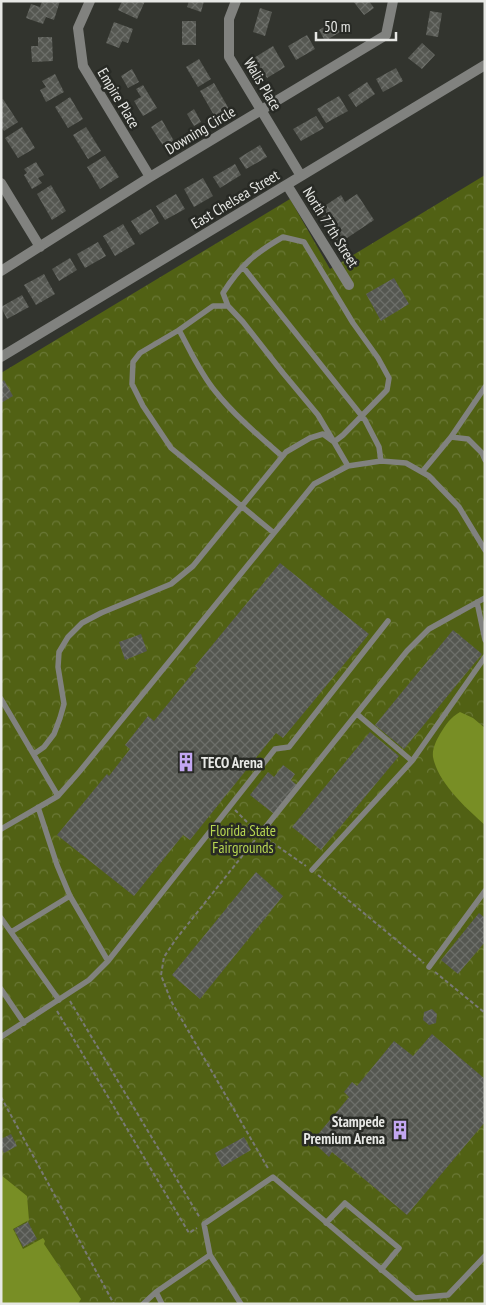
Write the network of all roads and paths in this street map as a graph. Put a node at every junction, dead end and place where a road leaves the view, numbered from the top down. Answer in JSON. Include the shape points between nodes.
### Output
{"nodes":[{"id":1,"x":90,"y":1,"type":"edge"},
{"id":2,"x":236,"y":1,"type":"edge"},
{"id":3,"x":393,"y":1,"type":"edge"},
{"id":4,"x":485,"y":65,"type":"edge"},
{"id":5,"x":261,"y":110,"type":"junction"},
{"id":6,"x":301,"y":176,"type":"junction"},
{"id":7,"x":150,"y":178,"type":"junction"},
{"id":8,"x":1,"y":182,"type":"edge"},
{"id":9,"x":287,"y":185,"type":"junction"},
{"id":10,"x":40,"y":247,"type":"junction"},
{"id":11,"x":243,"y":267,"type":"junction"},
{"id":12,"x":1,"y":271,"type":"edge"},
{"id":13,"x":349,"y":285,"type":"dead end"},
{"id":14,"x":228,"y":306,"type":"junction"},
{"id":15,"x":179,"y":330,"type":"junction"},
{"id":16,"x":1,"y":357,"type":"edge"},
{"id":17,"x":485,"y":387,"type":"edge"},
{"id":18,"x":362,"y":416,"type":"junction"},
{"id":19,"x":452,"y":437,"type":"junction"},
{"id":20,"x":334,"y":442,"type":"junction"},
{"id":21,"x":282,"y":456,"type":"junction"},
{"id":22,"x":485,"y":460,"type":"edge"},
{"id":23,"x":381,"y":461,"type":"junction"},
{"id":24,"x":348,"y":466,"type":"junction"},
{"id":25,"x":422,"y":472,"type":"junction"},
{"id":26,"x":240,"y":506,"type":"junction"},
{"id":27,"x":485,"y":532,"type":"edge"},
{"id":28,"x":274,"y":533,"type":"junction"},
{"id":29,"x":478,"y":538,"type":"junction"},
{"id":30,"x":485,"y":550,"type":"edge"},
{"id":31,"x":485,"y":598,"type":"edge"},
{"id":32,"x":477,"y":602,"type":"junction"},
{"id":33,"x":388,"y":621,"type":"dead end"},
{"id":34,"x":485,"y":640,"type":"edge"},
{"id":35,"x":485,"y":657,"type":"edge"},
{"id":36,"x":1,"y":699,"type":"edge"},
{"id":37,"x":357,"y":714,"type":"junction"},
{"id":38,"x":34,"y":754,"type":"junction"},
{"id":39,"x":412,"y":761,"type":"junction"},
{"id":40,"x":58,"y":796,"type":"junction"},
{"id":41,"x":230,"y":805,"type":"junction"},
{"id":42,"x":38,"y":807,"type":"junction"},
{"id":43,"x":1,"y":829,"type":"edge"},
{"id":44,"x":260,"y":834,"type":"junction"},
{"id":45,"x":312,"y":870,"type":"junction"},
{"id":46,"x":485,"y":891,"type":"edge"},
{"id":47,"x":70,"y":896,"type":"junction"},
{"id":48,"x":1,"y":918,"type":"edge"},
{"id":49,"x":11,"y":932,"type":"junction"},
{"id":50,"x":108,"y":961,"type":"junction"},
{"id":51,"x":429,"y":967,"type":"junction"},
{"id":52,"x":1,"y":988,"type":"edge"},
{"id":53,"x":67,"y":995,"type":"junction"},
{"id":54,"x":59,"y":1000,"type":"junction"},
{"id":55,"x":53,"y":1004,"type":"junction"},
{"id":56,"x":485,"y":1013,"type":"edge"},
{"id":57,"x":24,"y":1023,"type":"junction"},
{"id":58,"x":1,"y":1037,"type":"edge"},
{"id":59,"x":1,"y":1097,"type":"edge"},
{"id":60,"x":273,"y":1177,"type":"junction"},
{"id":61,"x":326,"y":1223,"type":"junction"},
{"id":62,"x":204,"y":1224,"type":"junction"},
{"id":63,"x":210,"y":1255,"type":"junction"},
{"id":64,"x":485,"y":1256,"type":"edge"},
{"id":65,"x":381,"y":1270,"type":"junction"},
{"id":66,"x":156,"y":1292,"type":"junction"},
{"id":67,"x":114,"y":1304,"type":"edge"},
{"id":68,"x":143,"y":1304,"type":"edge"},
{"id":69,"x":162,"y":1304,"type":"edge"},
{"id":70,"x":241,"y":1304,"type":"edge"}],
"edges":[{"from":1,"to":7,"type":"street","name":"Empire Place","via":[[78,28],[83,66]]},
{"from":2,"to":5,"type":"street","name":"Walis Place","via":[[228,19],[229,57]]},
{"from":3,"to":5,"type":"street","name":"Downing Circle","via":[[386,34]]},
{"from":4,"to":6,"type":"street","name":"East Chelsea Street"},
{"from":5,"to":6,"type":"street","name":"Walis Place"},
{"from":5,"to":7,"type":"street","name":"Downing Circle"},
{"from":6,"to":9,"type":"street","name":"East Chelsea Street"},
{"from":7,"to":10,"type":"street","name":"Downing Circle"},
{"from":8,"to":10,"type":"street"},
{"from":9,"to":13,"type":"street","name":"North 77th Street"},
{"from":9,"to":16,"type":"street","name":"East Chelsea Street"},
{"from":10,"to":12,"type":"street","name":"Downing Circle"},
{"from":11,"to":14,"type":"lane","via":[[223,293]]},
{"from":11,"to":18,"type":"lane"},
{"from":11,"to":18,"type":"lane","via":[[260,250],[283,238],[304,242],[389,378],[387,390]]},
{"from":14,"to":15,"type":"lane","via":[[213,306]]},
{"from":14,"to":20,"type":"lane","via":[[318,415]]},
{"from":15,"to":21,"type":"lane","via":[[214,390]]},
{"from":15,"to":26,"type":"lane","via":[[140,353],[133,362],[132,384],[171,448]]},
{"from":17,"to":19,"type":"lane"},
{"from":18,"to":20,"type":"lane"},
{"from":18,"to":23,"type":"lane","via":[[379,447]]},
{"from":19,"to":22,"type":"lane","via":[[468,439]]},
{"from":19,"to":25,"type":"lane"},
{"from":20,"to":21,"type":"lane","via":[[323,434],[310,438]]},
{"from":20,"to":24,"type":"lane"},
{"from":21,"to":26,"type":"lane"},
{"from":23,"to":24,"type":"lane"},
{"from":23,"to":25,"type":"lane","via":[[406,463]]},
{"from":24,"to":28,"type":"lane","via":[[314,484]]},
{"from":25,"to":29,"type":"lane","via":[[459,507]]},
{"from":26,"to":28,"type":"lane"},
{"from":26,"to":38,"type":"lane","via":[[193,566],[171,584],[95,617],[68,637],[58,660],[64,704],[60,718],[54,734]]},
{"from":27,"to":29,"type":"lane"},
{"from":28,"to":40,"type":"lane"},
{"from":29,"to":30,"type":"lane"},
{"from":31,"to":32,"type":"lane"},
{"from":32,"to":34,"type":"lane"},
{"from":32,"to":37,"type":"lane","via":[[430,630],[407,651]]},
{"from":33,"to":41,"type":"lane","via":[[289,747],[275,749]]},
{"from":35,"to":39,"type":"lane"},
{"from":36,"to":38,"type":"lane"},
{"from":37,"to":39,"type":"lane"},
{"from":37,"to":44,"type":"lane"},
{"from":38,"to":40,"type":"lane"},
{"from":39,"to":45,"type":"lane"},
{"from":40,"to":42,"type":"lane"},
{"from":41,"to":44,"type":"path"},
{"from":41,"to":50,"type":"lane"},
{"from":42,"to":43,"type":"lane"},
{"from":42,"to":47,"type":"lane"},
{"from":44,"to":45,"type":"path"},
{"from":44,"to":60,"type":"path","via":[[176,939],[164,957],[161,975],[171,1001]]},
{"from":45,"to":51,"type":"path"},
{"from":46,"to":51,"type":"lane"},
{"from":47,"to":49,"type":"lane"},
{"from":47,"to":50,"type":"lane"},
{"from":48,"to":49,"type":"lane"},
{"from":49,"to":54,"type":"lane"},
{"from":50,"to":53,"type":"lane"},
{"from":51,"to":56,"type":"path"},
{"from":52,"to":57,"type":"lane"},
{"from":53,"to":54,"type":"lane"},
{"from":53,"to":62,"type":"path"},
{"from":54,"to":55,"type":"lane"},
{"from":55,"to":57,"type":"lane"},
{"from":55,"to":62,"type":"path","via":[[189,1233]]},
{"from":57,"to":58,"type":"lane"},
{"from":59,"to":67,"type":"path"},
{"from":60,"to":61,"type":"lane"},
{"from":60,"to":62,"type":"lane"},
{"from":61,"to":65,"type":"lane"},
{"from":61,"to":65,"type":"lane","via":[[344,1203],[399,1248]]},
{"from":62,"to":63,"type":"lane"},
{"from":63,"to":66,"type":"lane"},
{"from":63,"to":70,"type":"lane"},
{"from":64,"to":65,"type":"lane","via":[[448,1295],[415,1298]]},
{"from":66,"to":68,"type":"lane"},
{"from":66,"to":69,"type":"lane"}]}
